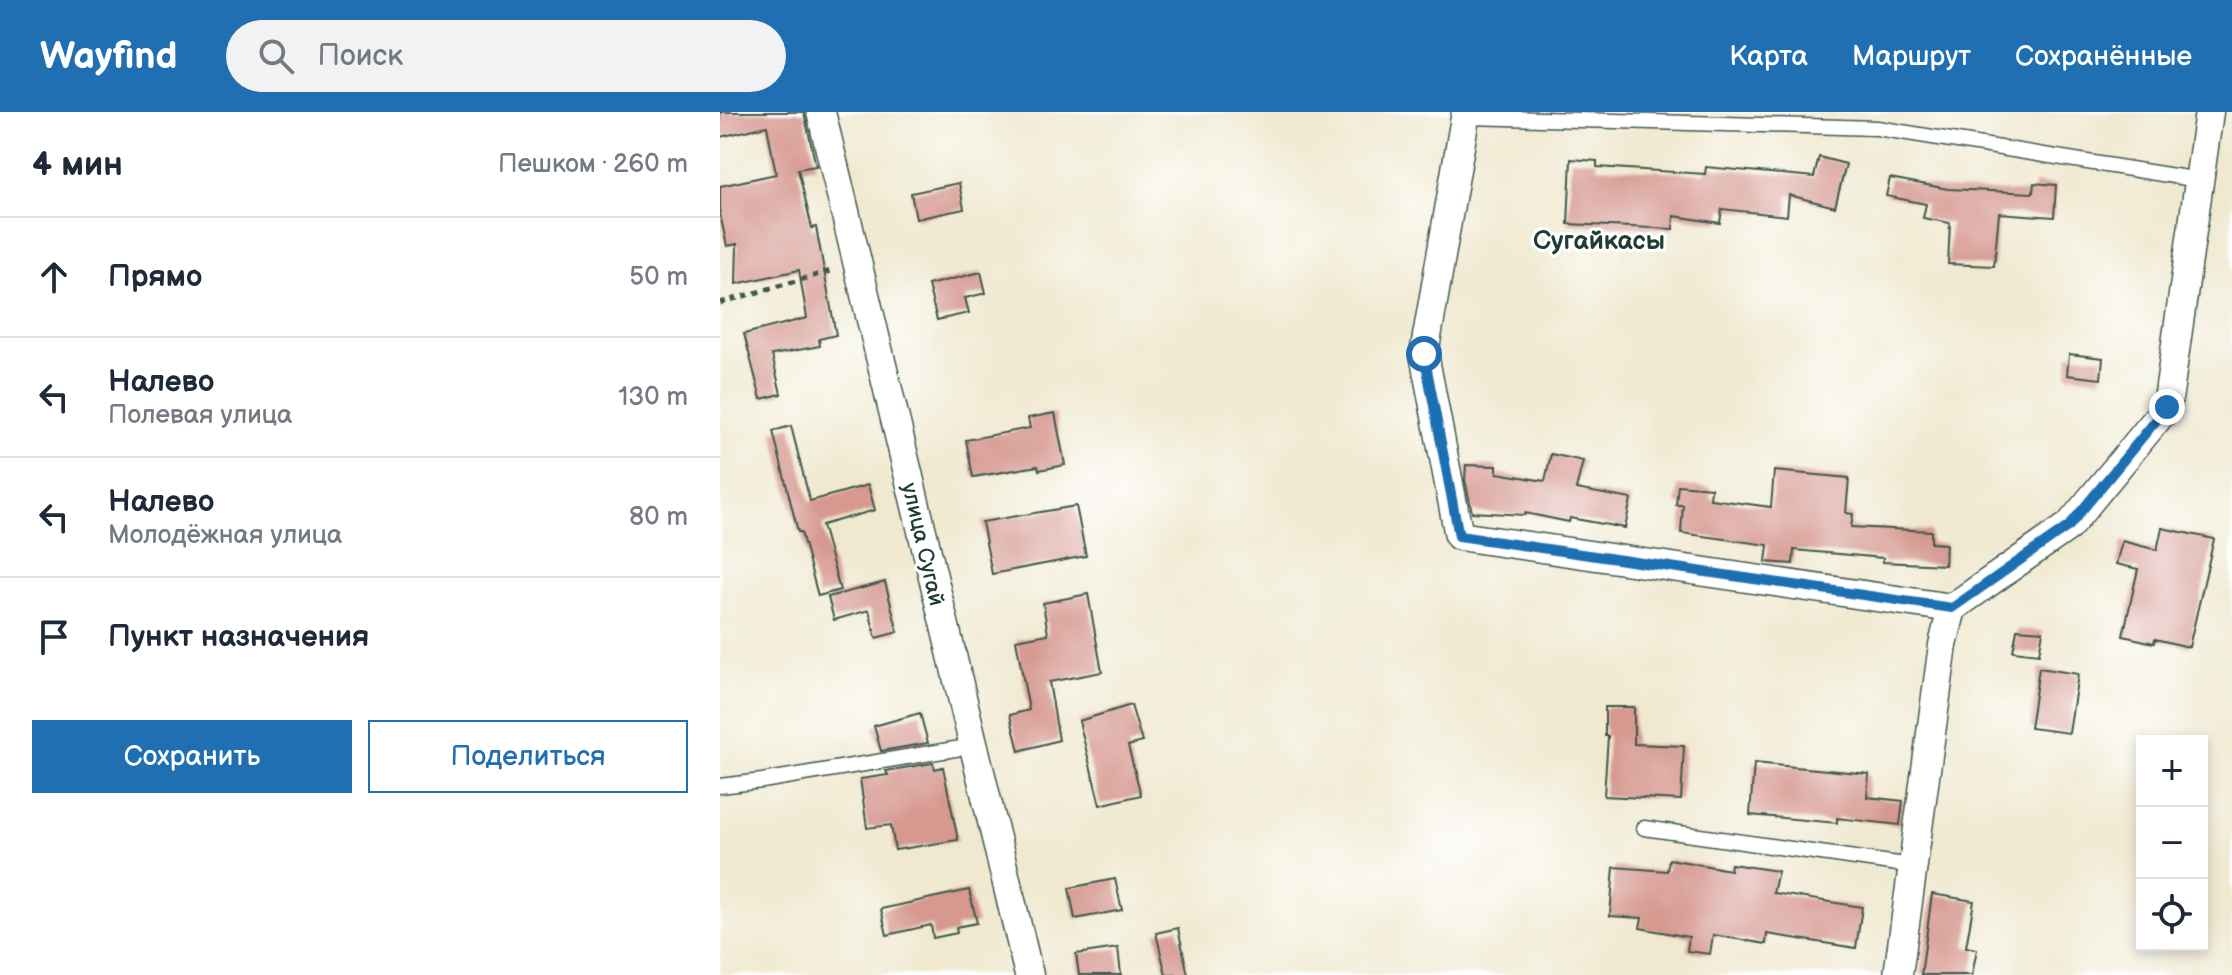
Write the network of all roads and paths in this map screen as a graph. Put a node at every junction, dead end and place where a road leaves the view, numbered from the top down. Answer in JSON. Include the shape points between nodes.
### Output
{"nodes":[{"id":1,"x":821,"y":112,"type":"edge"},
{"id":2,"x":2209,"y":112,"type":"edge"},
{"id":3,"x":1466,"y":115,"type":"edge"},
{"id":4,"x":2199,"y":180,"type":"junction"},
{"id":5,"x":857,"y":263,"type":"junction"},
{"id":6,"x":720,"y":303,"type":"edge"},
{"id":7,"x":1952,"y":608,"type":"junction"},
{"id":8,"x":973,"y":746,"type":"junction"},
{"id":9,"x":720,"y":786,"type":"edge"},
{"id":10,"x":1644,"y":828,"type":"dead end"},
{"id":11,"x":1912,"y":866,"type":"junction"},
{"id":12,"x":1029,"y":975,"type":"edge"},
{"id":13,"x":1898,"y":975,"type":"edge"}],
"edges":[{"from":1,"to":5,"type":"street","name":"улица Сугай"},
{"from":2,"to":4,"type":"street"},
{"from":3,"to":4,"type":"lane","via":[[1877,128]]},
{"from":3,"to":7,"type":"street","via":[[1424,354],[1459,536]]},
{"from":4,"to":7,"type":"street","via":[[2167,407],[2069,526]]},
{"from":5,"to":6,"type":"path"},
{"from":5,"to":8,"type":"street","name":"улица Сугай"},
{"from":7,"to":11,"type":"street"},
{"from":8,"to":9,"type":"lane"},
{"from":8,"to":12,"type":"street","name":"улица Сугай"},
{"from":10,"to":11,"type":"lane"},
{"from":11,"to":13,"type":"street"}]}
